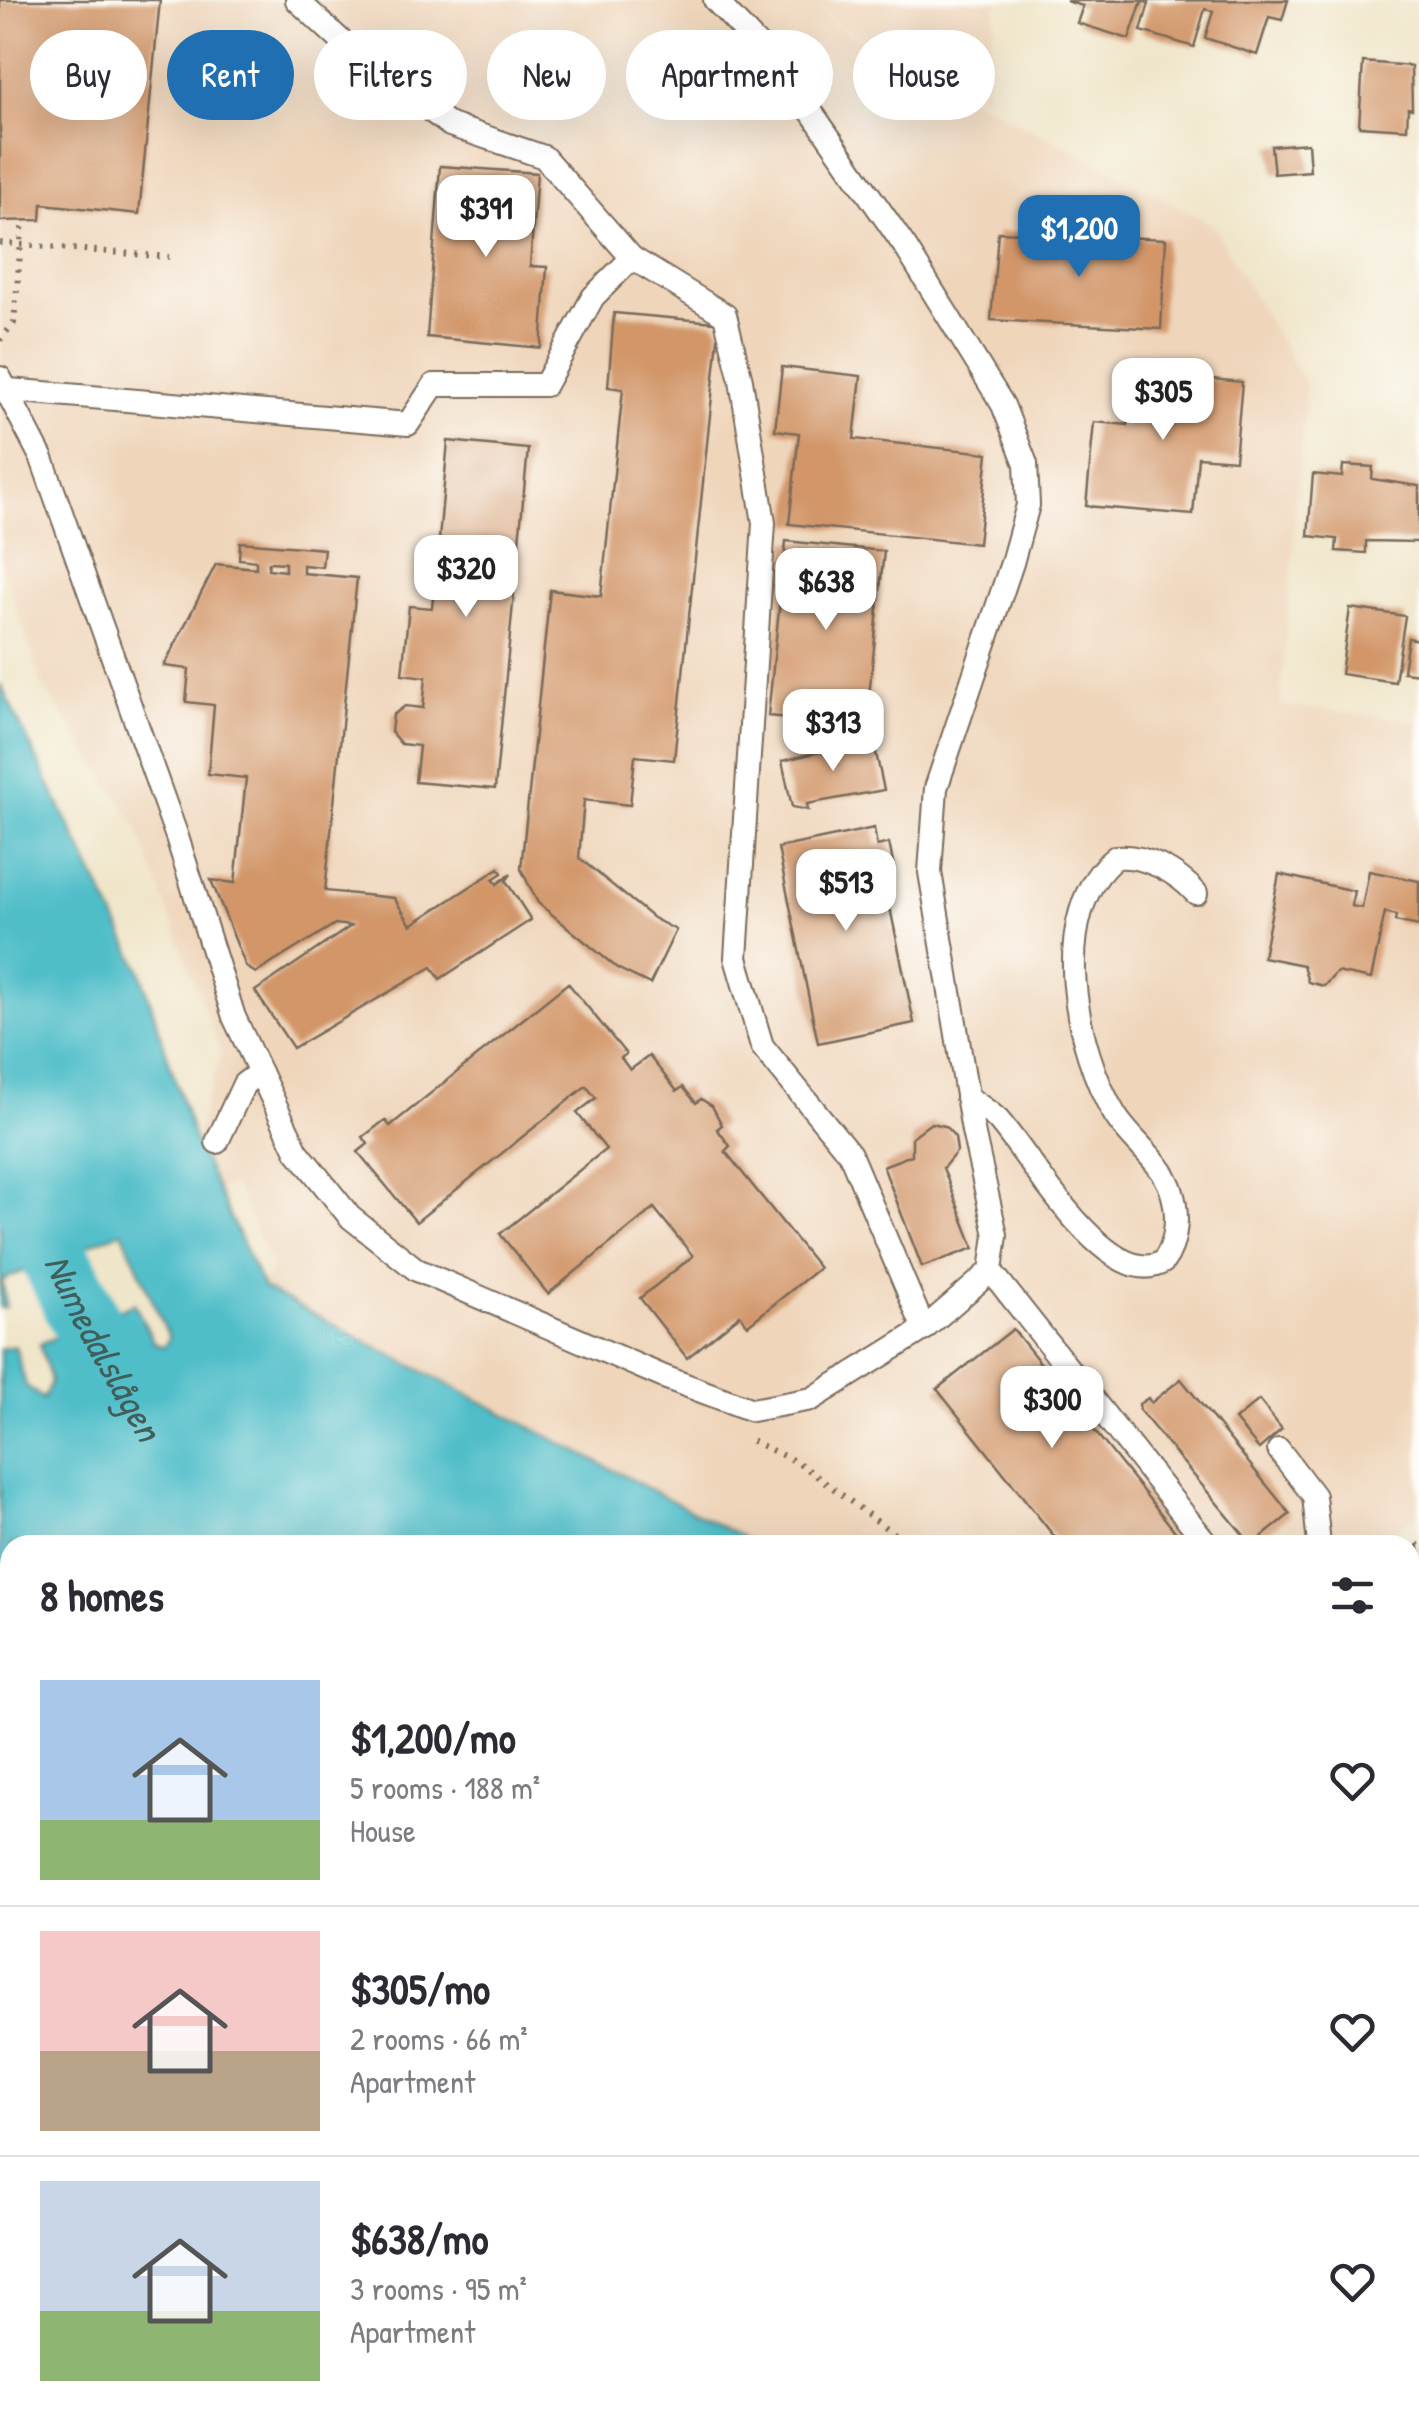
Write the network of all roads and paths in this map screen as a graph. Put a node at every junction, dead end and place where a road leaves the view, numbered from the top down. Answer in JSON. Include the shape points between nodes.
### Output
{"nodes":[{"id":1,"x":297,"y":0,"type":"edge"},
{"id":2,"x":715,"y":0,"type":"edge"},
{"id":3,"x":22,"y":219,"type":"dead end"},
{"id":4,"x":0,"y":242,"type":"edge"},
{"id":5,"x":20,"y":244,"type":"junction"},
{"id":6,"x":169,"y":258,"type":"dead end"},
{"id":7,"x":632,"y":258,"type":"junction"},
{"id":8,"x":0,"y":340,"type":"edge"},
{"id":9,"x":5,"y":384,"type":"edge"},
{"id":10,"x":1196,"y":892,"type":"dead end"},
{"id":11,"x":260,"y":1072,"type":"junction"},
{"id":12,"x":967,"y":1097,"type":"junction"},
{"id":13,"x":217,"y":1142,"type":"dead end"},
{"id":14,"x":991,"y":1271,"type":"junction"},
{"id":15,"x":924,"y":1330,"type":"junction"},
{"id":16,"x":740,"y":1436,"type":"dead end"},
{"id":17,"x":1279,"y":1450,"type":"dead end"},
{"id":18,"x":896,"y":1535,"type":"edge"},
{"id":19,"x":1200,"y":1535,"type":"edge"},
{"id":20,"x":1318,"y":1535,"type":"edge"}],
"edges":[{"from":1,"to":7,"type":"lane","via":[[364,62],[450,125],[544,157]]},
{"from":2,"to":12,"type":"lane","via":[[785,74],[906,248],[1003,405],[1026,464],[1028,505],[1012,563],[936,788],[930,872]]},
{"from":3,"to":5,"type":"path"},
{"from":4,"to":5,"type":"path"},
{"from":5,"to":6,"type":"path"},
{"from":5,"to":8,"type":"path","via":[[14,324]]},
{"from":7,"to":9,"type":"lane","via":[[593,297],[545,385],[434,385],[408,424]]},
{"from":7,"to":15,"type":"lane","via":[[726,315],[764,523],[736,958],[762,1046],[850,1154]]},
{"from":9,"to":11,"type":"lane","via":[[42,459],[234,1017]]},
{"from":10,"to":12,"type":"lane","via":[[1160,867],[1116,857],[1090,896],[1075,956],[1078,1012],[1096,1079],[1118,1121],[1172,1190],[1176,1230],[1163,1262],[1135,1269],[1106,1250],[996,1118]]},
{"from":11,"to":13,"type":"lane","via":[[244,1084]]},
{"from":11,"to":15,"type":"lane","via":[[297,1151],[350,1217],[417,1270],[664,1377],[752,1410],[767,1408],[812,1399]]},
{"from":12,"to":14,"type":"lane","via":[[996,1236]]},
{"from":14,"to":15,"type":"lane"},
{"from":14,"to":19,"type":"lane"},
{"from":16,"to":18,"type":"path","via":[[799,1463]]},
{"from":17,"to":20,"type":"lane","via":[[1314,1496]]}]}
